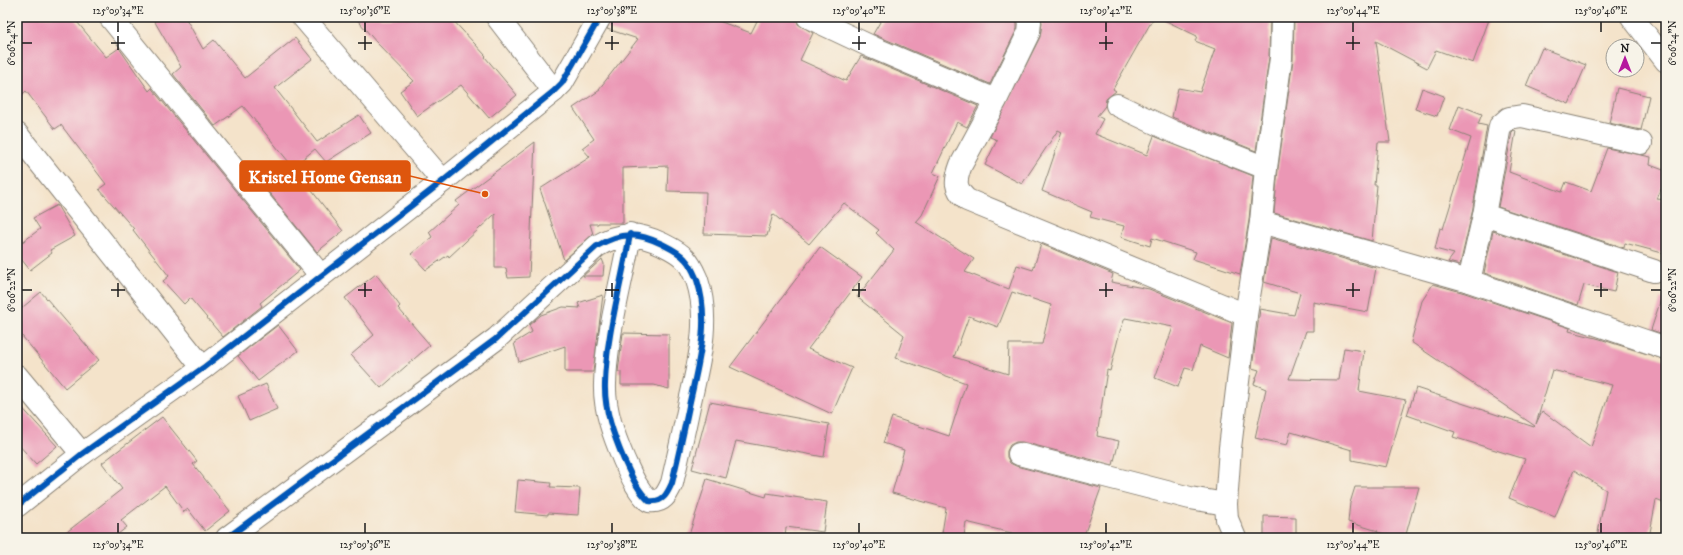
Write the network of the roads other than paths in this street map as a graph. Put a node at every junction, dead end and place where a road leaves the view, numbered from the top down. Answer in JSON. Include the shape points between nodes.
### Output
{"nodes":[{"id":1,"x":110,"y":17,"type":"edge"},
{"id":2,"x":303,"y":17,"type":"edge"},
{"id":3,"x":497,"y":17,"type":"edge"},
{"id":4,"x":600,"y":17,"type":"edge"},
{"id":5,"x":808,"y":17,"type":"edge"},
{"id":6,"x":1028,"y":17,"type":"edge"},
{"id":7,"x":1282,"y":17,"type":"edge"},
{"id":8,"x":1632,"y":17,"type":"edge"},
{"id":9,"x":1666,"y":61,"type":"edge"},
{"id":10,"x":554,"y":91,"type":"junction"},
{"id":11,"x":996,"y":100,"type":"junction"},
{"id":12,"x":1117,"y":105,"type":"dead end"},
{"id":13,"x":17,"y":134,"type":"edge"},
{"id":14,"x":1641,"y":143,"type":"dead end"},
{"id":15,"x":1266,"y":168,"type":"junction"},
{"id":16,"x":443,"y":181,"type":"junction"},
{"id":17,"x":1484,"y":215,"type":"junction"},
{"id":18,"x":1261,"y":222,"type":"junction"},
{"id":19,"x":630,"y":234,"type":"junction"},
{"id":20,"x":1654,"y":271,"type":"dead end"},
{"id":21,"x":321,"y":276,"type":"junction"},
{"id":22,"x":1469,"y":281,"type":"junction"},
{"id":23,"x":1246,"y":315,"type":"junction"},
{"id":24,"x":1666,"y":348,"type":"edge"},
{"id":25,"x":203,"y":368,"type":"junction"},
{"id":26,"x":17,"y":376,"type":"edge"},
{"id":27,"x":82,"y":454,"type":"junction"},
{"id":28,"x":1019,"y":454,"type":"dead end"},
{"id":29,"x":17,"y":506,"type":"edge"},
{"id":30,"x":1227,"y":525,"type":"edge"},
{"id":31,"x":227,"y":538,"type":"edge"}],
"edges":[{"from":1,"to":21,"type":"street"},
{"from":2,"to":16,"type":"street"},
{"from":3,"to":10,"type":"street"},
{"from":4,"to":10,"type":"street","via":[[574,64]]},
{"from":5,"to":11,"type":"street"},
{"from":6,"to":11,"type":"street","via":[[1029,32]]},
{"from":7,"to":15,"type":"street","via":[[1281,58]]},
{"from":8,"to":9,"type":"street"},
{"from":10,"to":16,"type":"street"},
{"from":11,"to":23,"type":"street","via":[[957,176],[959,192],[967,200]]},
{"from":12,"to":15,"type":"street","via":[[1174,132]]},
{"from":13,"to":25,"type":"street"},
{"from":14,"to":17,"type":"street","via":[[1522,116],[1509,118],[1500,126]]},
{"from":15,"to":18,"type":"street"},
{"from":16,"to":21,"type":"street"},
{"from":17,"to":20,"type":"street"},
{"from":17,"to":22,"type":"street"},
{"from":18,"to":22,"type":"street"},
{"from":18,"to":23,"type":"street"},
{"from":19,"to":19,"type":"street","via":[[607,358],[607,410],[630,474],[644,496],[649,501],[656,502],[668,493],[672,483],[702,349],[704,319],[701,292],[686,259],[673,249],[650,238]]},
{"from":19,"to":31,"type":"street","via":[[611,238],[597,246],[496,339]]},
{"from":21,"to":25,"type":"street"},
{"from":22,"to":24,"type":"street"},
{"from":23,"to":30,"type":"street","via":[[1230,448]]},
{"from":25,"to":27,"type":"street"},
{"from":26,"to":27,"type":"street"},
{"from":27,"to":29,"type":"street"},
{"from":28,"to":30,"type":"street","via":[[1190,498]]}]}
